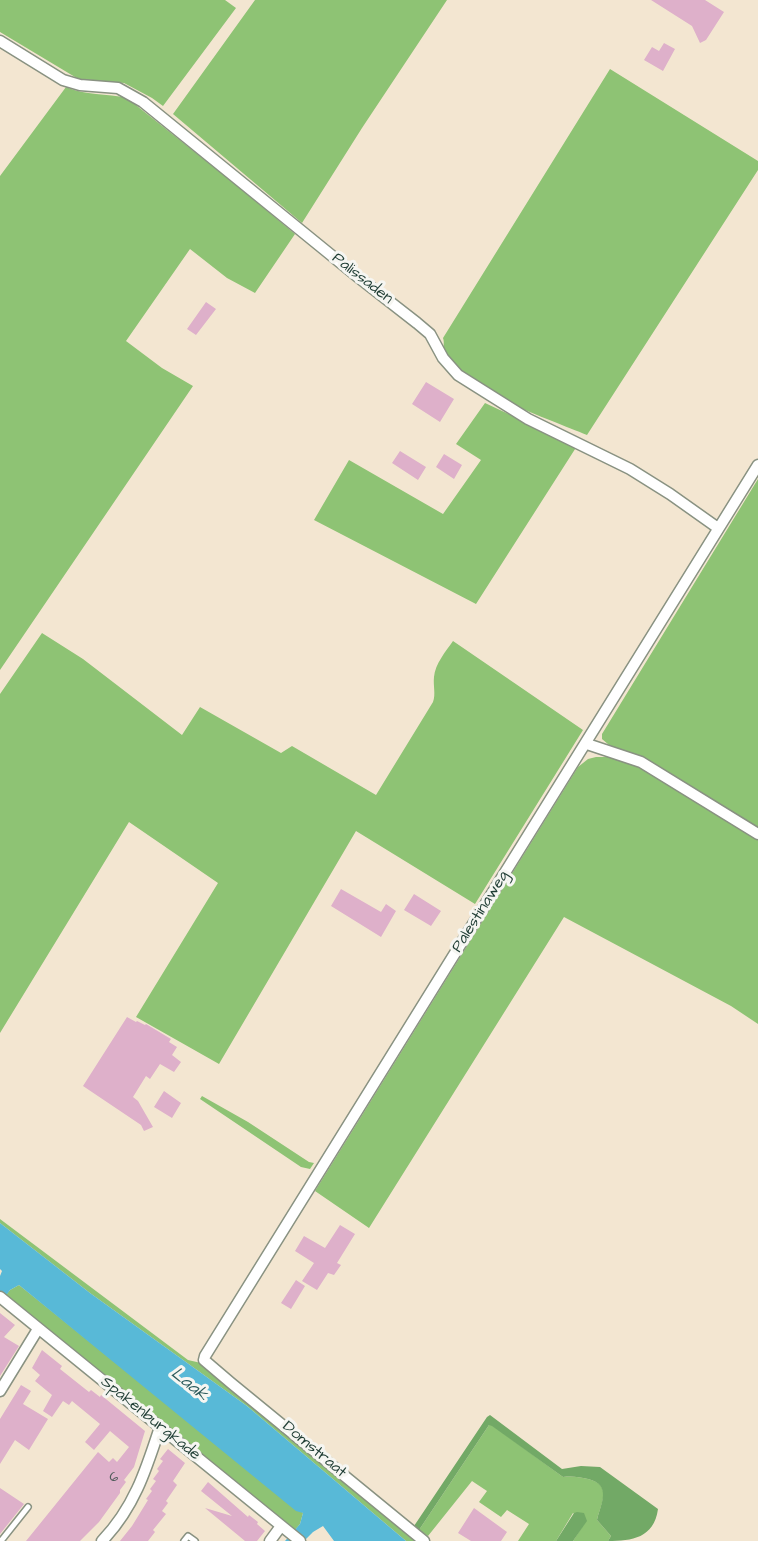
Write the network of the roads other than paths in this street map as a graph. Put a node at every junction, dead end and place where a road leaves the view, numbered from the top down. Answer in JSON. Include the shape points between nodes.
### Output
{"nodes":[{"id":1,"x":0,"y":41,"type":"edge"},
{"id":2,"x":758,"y":465,"type":"edge"},
{"id":3,"x":718,"y":528,"type":"junction"},
{"id":4,"x":587,"y":744,"type":"junction"},
{"id":5,"x":758,"y":834,"type":"edge"},
{"id":6,"x":2,"y":1299,"type":"edge"},
{"id":7,"x":38,"y":1329,"type":"junction"},
{"id":8,"x":204,"y":1360,"type":"joint"},
{"id":9,"x":0,"y":1391,"type":"edge"},
{"id":10,"x":160,"y":1427,"type":"junction"},
{"id":11,"x":28,"y":1507,"type":"dead end"},
{"id":12,"x":285,"y":1529,"type":"junction"},
{"id":13,"x":1,"y":1541,"type":"edge"},
{"id":14,"x":102,"y":1541,"type":"edge"},
{"id":15,"x":184,"y":1541,"type":"edge"},
{"id":16,"x":195,"y":1541,"type":"edge"},
{"id":17,"x":270,"y":1541,"type":"edge"},
{"id":18,"x":300,"y":1541,"type":"edge"},
{"id":19,"x":424,"y":1541,"type":"edge"}],
"edges":[{"from":1,"to":3,"type":"street","name":"Palissaden","via":[[63,80],[118,88],[144,102],[417,322],[458,375],[528,419],[630,469]]},
{"from":2,"to":3,"type":"street","name":"Palestinaweg"},
{"from":3,"to":4,"type":"street","name":"Palestinaweg"},
{"from":4,"to":5,"type":"street","via":[[641,762]]},
{"from":4,"to":8,"type":"street","name":"Palestinaweg"},
{"from":6,"to":7,"type":"street","name":"Spakenburgkade"},
{"from":7,"to":9,"type":"street"},
{"from":7,"to":10,"type":"street","name":"Spakenburgkade"},
{"from":8,"to":19,"type":"street","name":"Domstraat"},
{"from":10,"to":12,"type":"street","name":"Spakenburgkade"},
{"from":10,"to":14,"type":"street","via":[[133,1501]]},
{"from":11,"to":13,"type":"lane"},
{"from":12,"to":17,"type":"street"},
{"from":12,"to":18,"type":"street","name":"Spakenburgkade"},
{"from":15,"to":16,"type":"lane","via":[[188,1536]]}]}
